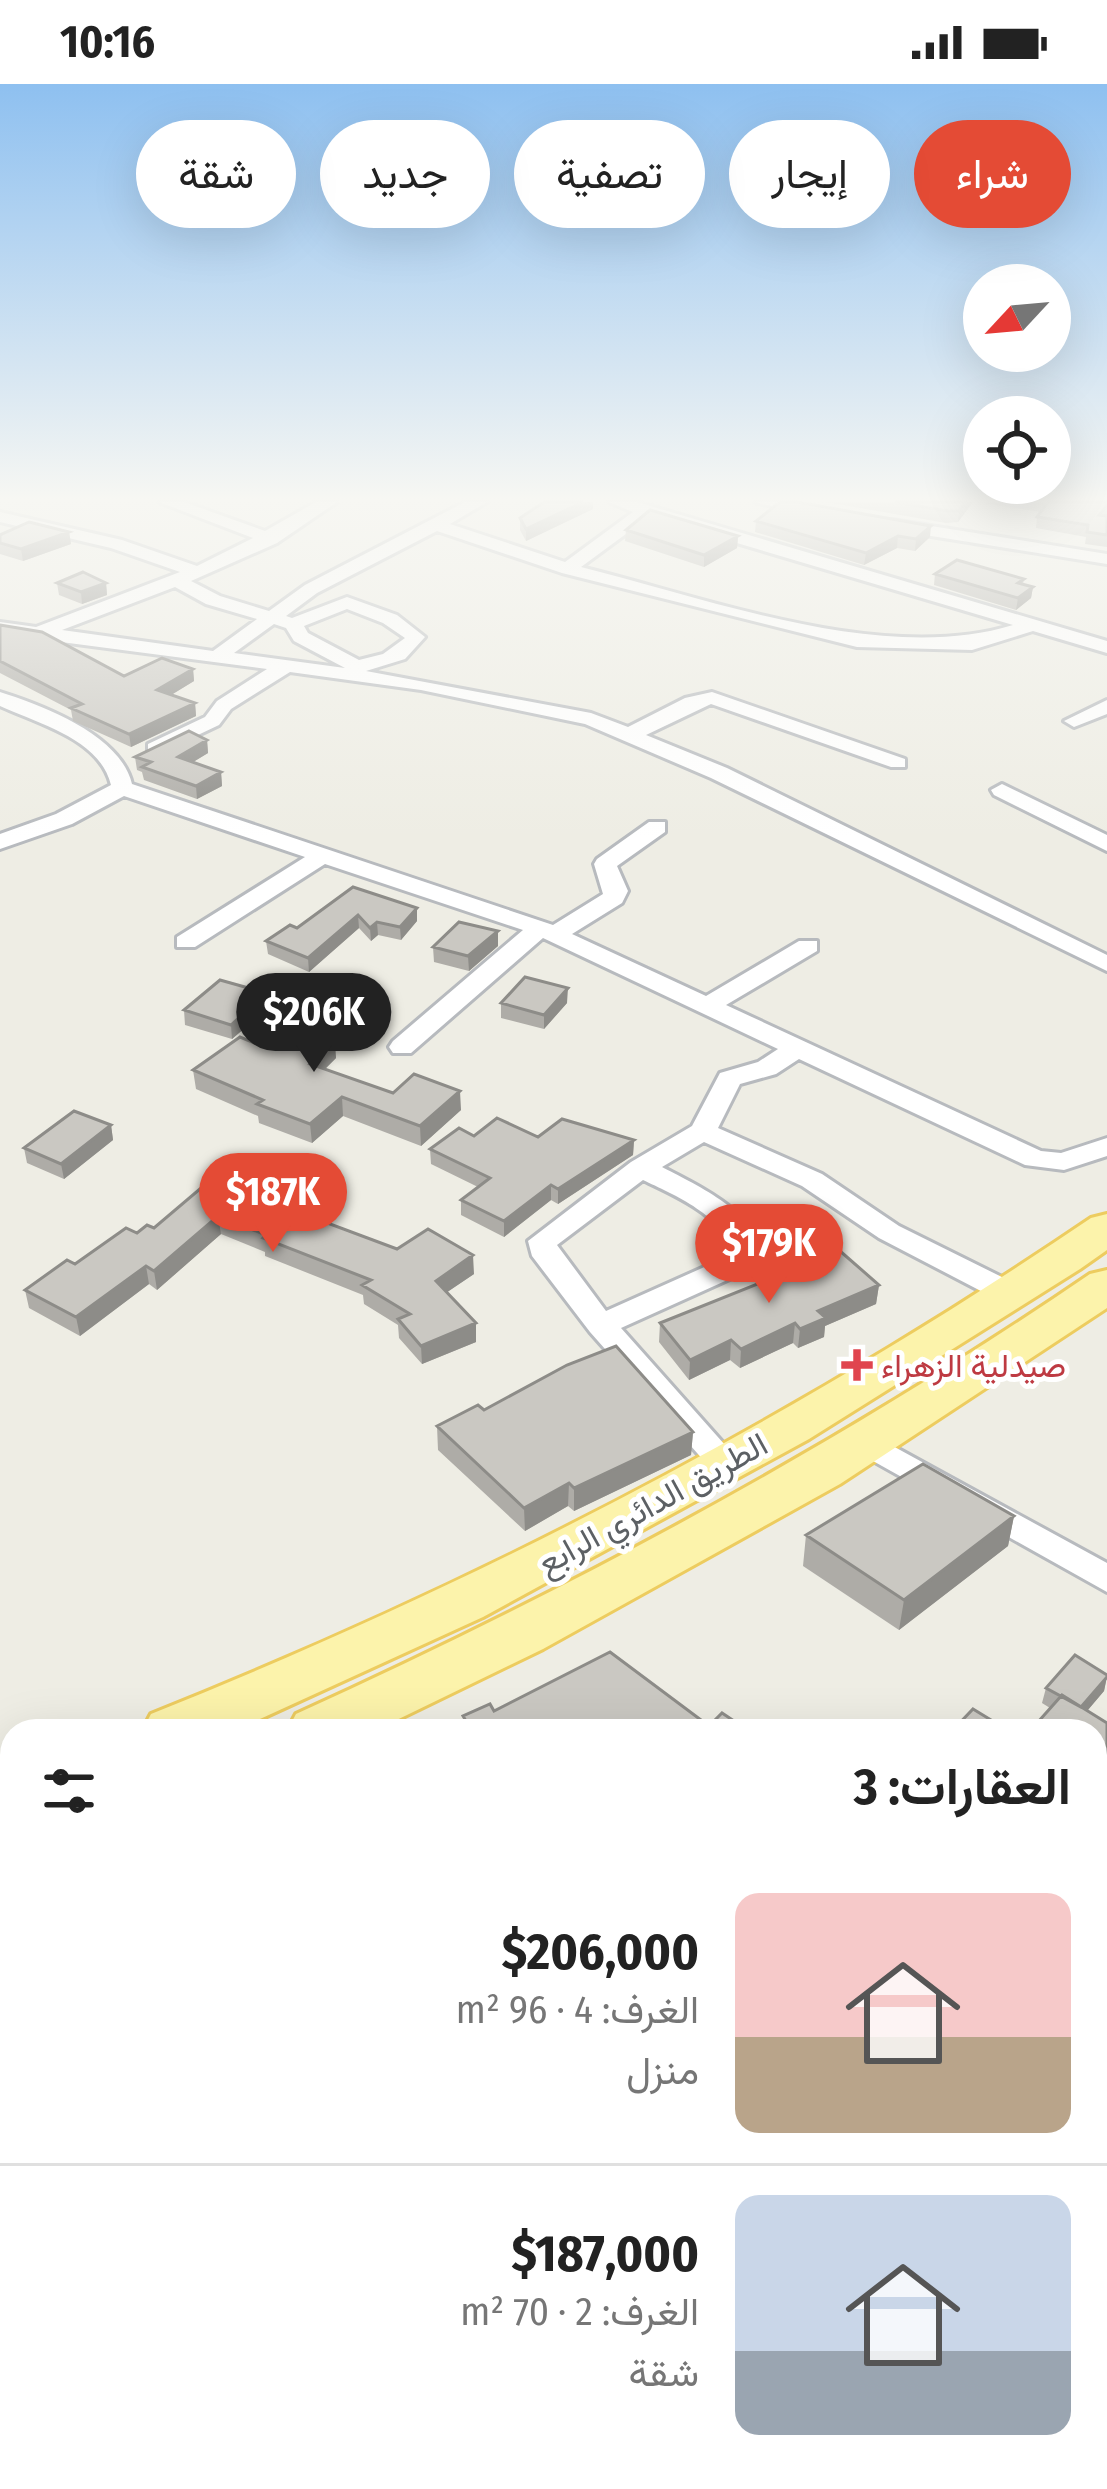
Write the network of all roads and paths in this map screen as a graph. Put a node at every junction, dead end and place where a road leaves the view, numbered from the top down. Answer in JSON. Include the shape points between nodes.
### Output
{"nodes":[{"id":1,"x":71,"y":614,"type":"edge"},
{"id":2,"x":269,"y":614,"type":"edge"},
{"id":3,"x":318,"y":614,"type":"edge"},
{"id":4,"x":377,"y":614,"type":"edge"},
{"id":5,"x":750,"y":614,"type":"edge"},
{"id":6,"x":991,"y":614,"type":"edge"},
{"id":7,"x":272,"y":615,"type":"junction"},
{"id":8,"x":293,"y":624,"type":"junction"},
{"id":9,"x":1030,"y":626,"type":"junction"},
{"id":10,"x":20,"y":631,"type":"edge"},
{"id":11,"x":0,"y":641,"type":"edge"},
{"id":12,"x":1107,"y":647,"type":"edge"},
{"id":13,"x":218,"y":656,"type":"junction"},
{"id":14,"x":288,"y":665,"type":"junction"},
{"id":15,"x":353,"y":670,"type":"junction"},
{"id":16,"x":0,"y":698,"type":"edge"},
{"id":17,"x":1107,"y":706,"type":"edge"},
{"id":18,"x":1075,"y":721,"type":"dead end"},
{"id":19,"x":631,"y":734,"type":"junction"},
{"id":20,"x":898,"y":763,"type":"dead end"},
{"id":21,"x":120,"y":777,"type":"junction"},
{"id":22,"x":1002,"y":790,"type":"dead end"},
{"id":23,"x":657,"y":827,"type":"dead end"},
{"id":24,"x":0,"y":842,"type":"edge"},
{"id":25,"x":1107,"y":844,"type":"edge"},
{"id":26,"x":325,"y":854,"type":"junction"},
{"id":27,"x":547,"y":932,"type":"junction"},
{"id":28,"x":186,"y":942,"type":"dead end"},
{"id":29,"x":808,"y":946,"type":"dead end"},
{"id":30,"x":1107,"y":964,"type":"edge"},
{"id":31,"x":708,"y":1005,"type":"junction"},
{"id":32,"x":800,"y":1046,"type":"junction"},
{"id":33,"x":402,"y":1047,"type":"dead end"},
{"id":34,"x":703,"y":1131,"type":"junction"},
{"id":35,"x":1107,"y":1146,"type":"edge"},
{"id":36,"x":640,"y":1168,"type":"junction"},
{"id":37,"x":1107,"y":1228,"type":"edge"},
{"id":38,"x":1106,"y":1287,"type":"edge"},
{"id":39,"x":1013,"y":1294,"type":"junction"},
{"id":40,"x":601,"y":1324,"type":"junction"},
{"id":41,"x":869,"y":1444,"type":"junction"},
{"id":42,"x":725,"y":1463,"type":"junction"},
{"id":43,"x":1107,"y":1579,"type":"edge"},
{"id":44,"x":200,"y":1719,"type":"edge"},
{"id":45,"x":341,"y":1719,"type":"edge"}],
"edges":[{"from":1,"to":10,"type":"street"},
{"from":2,"to":7,"type":"street"},
{"from":3,"to":8,"type":"street"},
{"from":4,"to":15,"type":"street","via":[[416,637],[392,658]]},
{"from":5,"to":9,"type":"street","via":[[857,641],[972,644]]},
{"from":6,"to":9,"type":"street"},
{"from":7,"to":8,"type":"street"},
{"from":7,"to":13,"type":"street"},
{"from":8,"to":15,"type":"street"},
{"from":9,"to":12,"type":"street"},
{"from":10,"to":11,"type":"street"},
{"from":10,"to":13,"type":"street"},
{"from":13,"to":14,"type":"street"},
{"from":14,"to":15,"type":"street"},
{"from":14,"to":21,"type":"street"},
{"from":15,"to":19,"type":"street","via":[[546,707]]},
{"from":16,"to":21,"type":"street","via":[[97,744]]},
{"from":17,"to":18,"type":"street"},
{"from":19,"to":20,"type":"street","via":[[712,698]]},
{"from":19,"to":30,"type":"street"},
{"from":21,"to":24,"type":"street","via":[[45,827]]},
{"from":21,"to":26,"type":"street"},
{"from":22,"to":25,"type":"street"},
{"from":23,"to":27,"type":"street","via":[[605,864],[614,898]]},
{"from":26,"to":27,"type":"street"},
{"from":26,"to":28,"type":"street"},
{"from":27,"to":31,"type":"street"},
{"from":27,"to":33,"type":"street"},
{"from":29,"to":31,"type":"street"},
{"from":31,"to":32,"type":"street"},
{"from":32,"to":34,"type":"street","via":[[767,1068],[729,1079]]},
{"from":32,"to":35,"type":"street","via":[[1035,1159],[1064,1162]]},
{"from":34,"to":36,"type":"street"},
{"from":34,"to":39,"type":"street","via":[[812,1180],[889,1232]]},
{"from":36,"to":40,"type":"street","via":[[543,1241],[546,1256]]},
{"from":36,"to":40,"type":"street","via":[[713,1208],[747,1252],[717,1276]]},
{"from":37,"to":39,"type":"main road","name":"الطريق الدائري الرابع"},
{"from":38,"to":41,"type":"main road","name":"الطريق الدائري الرابع"},
{"from":39,"to":42,"type":"main road","name":"الطريق الدائري الرابع"},
{"from":40,"to":42,"type":"street"},
{"from":41,"to":43,"type":"street"},
{"from":41,"to":45,"type":"main road","name":"الطريق الدائري الرابع","via":[[680,1553]]},
{"from":42,"to":44,"type":"main road","name":"الطريق الدائري الرابع","via":[[551,1561]]}]}
